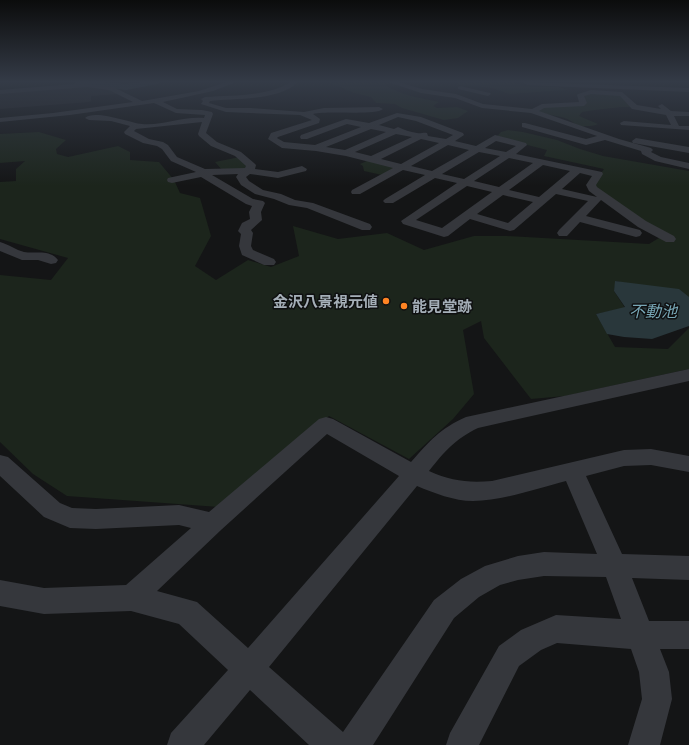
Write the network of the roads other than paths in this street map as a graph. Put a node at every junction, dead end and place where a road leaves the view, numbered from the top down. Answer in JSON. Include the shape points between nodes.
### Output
{"nodes":[{"id":1,"x":208,"y":116,"type":"edge"},
{"id":2,"x":19,"y":117,"type":"edge"},
{"id":3,"x":89,"y":117,"type":"edge"},
{"id":4,"x":115,"y":117,"type":"edge"},
{"id":5,"x":205,"y":117,"type":"edge"},
{"id":6,"x":313,"y":117,"type":"edge"},
{"id":7,"x":393,"y":117,"type":"edge"},
{"id":8,"x":409,"y":117,"type":"edge"},
{"id":9,"x":549,"y":117,"type":"edge"},
{"id":10,"x":551,"y":117,"type":"edge"},
{"id":11,"x":671,"y":117,"type":"edge"},
{"id":12,"x":111,"y":119,"type":"junction"},
{"id":13,"x":0,"y":120,"type":"edge"},
{"id":14,"x":420,"y":120,"type":"junction"},
{"id":15,"x":624,"y":123,"type":"dead end"},
{"id":16,"x":524,"y":125,"type":"dead end"},
{"id":17,"x":572,"y":125,"type":"junction"},
{"id":18,"x":135,"y":126,"type":"junction"},
{"id":19,"x":371,"y":126,"type":"junction"},
{"id":20,"x":440,"y":127,"type":"junction"},
{"id":21,"x":676,"y":128,"type":"junction"},
{"id":22,"x":689,"y":128,"type":"edge"},
{"id":23,"x":546,"y":130,"type":"junction"},
{"id":24,"x":202,"y":131,"type":"junction"},
{"id":25,"x":395,"y":131,"type":"junction"},
{"id":26,"x":190,"y":132,"type":"dead end"},
{"id":27,"x":165,"y":135,"type":"dead end"},
{"id":28,"x":420,"y":136,"type":"junction"},
{"id":29,"x":604,"y":137,"type":"junction"},
{"id":30,"x":630,"y":140,"type":"junction"},
{"id":31,"x":146,"y":141,"type":"junction"},
{"id":32,"x":449,"y":142,"type":"junction"},
{"id":33,"x":282,"y":146,"type":"junction"},
{"id":34,"x":316,"y":148,"type":"junction"},
{"id":35,"x":478,"y":148,"type":"junction"},
{"id":36,"x":615,"y":150,"type":"dead end"},
{"id":37,"x":689,"y":150,"type":"edge"},
{"id":38,"x":346,"y":153,"type":"junction"},
{"id":39,"x":508,"y":155,"type":"junction"},
{"id":40,"x":373,"y":159,"type":"junction"},
{"id":41,"x":541,"y":162,"type":"junction"},
{"id":42,"x":689,"y":166,"type":"edge"},
{"id":43,"x":402,"y":167,"type":"junction"},
{"id":44,"x":302,"y":169,"type":"dead end"},
{"id":45,"x":578,"y":170,"type":"junction"},
{"id":46,"x":247,"y":172,"type":"junction"},
{"id":47,"x":203,"y":173,"type":"junction"},
{"id":48,"x":434,"y":174,"type":"junction"},
{"id":49,"x":172,"y":180,"type":"dead end"},
{"id":50,"x":466,"y":182,"type":"junction"},
{"id":51,"x":292,"y":184,"type":"dead end"},
{"id":52,"x":554,"y":190,"type":"junction"},
{"id":53,"x":502,"y":191,"type":"junction"},
{"id":54,"x":259,"y":197,"type":"junction"},
{"id":55,"x":389,"y":201,"type":"junction"},
{"id":56,"x":541,"y":201,"type":"junction"},
{"id":57,"x":422,"y":210,"type":"junction"},
{"id":58,"x":468,"y":215,"type":"junction"},
{"id":59,"x":578,"y":218,"type":"junction"},
{"id":60,"x":366,"y":227,"type":"dead end"},
{"id":61,"x":563,"y":233,"type":"dead end"},
{"id":62,"x":636,"y":233,"type":"dead end"},
{"id":63,"x":670,"y":238,"type":"dead end"},
{"id":64,"x":0,"y":246,"type":"edge"},
{"id":65,"x":51,"y":260,"type":"dead end"},
{"id":66,"x":269,"y":262,"type":"dead end"},
{"id":67,"x":689,"y":376,"type":"edge"},
{"id":68,"x":1,"y":464,"type":"edge"},
{"id":69,"x":689,"y":464,"type":"edge"},
{"id":70,"x":573,"y":471,"type":"junction"},
{"id":71,"x":415,"y":475,"type":"junction"},
{"id":72,"x":213,"y":523,"type":"junction"},
{"id":73,"x":615,"y":567,"type":"junction"},
{"id":74,"x":689,"y":568,"type":"edge"},
{"id":75,"x":0,"y":593,"type":"edge"},
{"id":76,"x":131,"y":598,"type":"junction"},
{"id":77,"x":640,"y":635,"type":"junction"},
{"id":78,"x":689,"y":635,"type":"edge"},
{"id":79,"x":249,"y":669,"type":"junction"},
{"id":80,"x":183,"y":745,"type":"edge"},
{"id":81,"x":333,"y":745,"type":"edge"},
{"id":82,"x":354,"y":745,"type":"edge"},
{"id":83,"x":462,"y":745,"type":"edge"},
{"id":84,"x":644,"y":745,"type":"edge"}],
"edges":[{"from":1,"to":24,"type":"street"},
{"from":2,"to":13,"type":"street"},
{"from":3,"to":12,"type":"street","via":[[89,119]]},
{"from":4,"to":12,"type":"street"},
{"from":5,"to":18,"type":"street","via":[[173,124]]},
{"from":6,"to":33,"type":"street","via":[[316,121],[274,135],[272,139]]},
{"from":7,"to":19,"type":"street"},
{"from":8,"to":14,"type":"street"},
{"from":9,"to":17,"type":"street"},
{"from":10,"to":30,"type":"street"},
{"from":11,"to":21,"type":"street"},
{"from":12,"to":18,"type":"street"},
{"from":14,"to":20,"type":"street"},
{"from":14,"to":25,"type":"street"},
{"from":15,"to":21,"type":"street","via":[[659,130]]},
{"from":16,"to":23,"type":"street"},
{"from":17,"to":23,"type":"street"},
{"from":17,"to":29,"type":"street"},
{"from":18,"to":31,"type":"street","via":[[128,132]]},
{"from":19,"to":25,"type":"street"},
{"from":19,"to":33,"type":"street","via":[[346,121]]},
{"from":19,"to":34,"type":"street"},
{"from":20,"to":28,"type":"street"},
{"from":20,"to":32,"type":"street","via":[[460,135]]},
{"from":21,"to":22,"type":"street"},
{"from":23,"to":29,"type":"street","via":[[586,142]]},
{"from":24,"to":26,"type":"street"},
{"from":24,"to":46,"type":"street","via":[[202,134],[214,144],[243,157],[251,165]]},
{"from":25,"to":28,"type":"street"},
{"from":25,"to":38,"type":"street"},
{"from":27,"to":31,"type":"street"},
{"from":28,"to":32,"type":"street"},
{"from":28,"to":40,"type":"street"},
{"from":29,"to":30,"type":"street"},
{"from":30,"to":36,"type":"street"},
{"from":30,"to":37,"type":"street"},
{"from":30,"to":42,"type":"street","via":[[658,159]]},
{"from":31,"to":47,"type":"street","via":[[160,144],[174,159]]},
{"from":32,"to":35,"type":"street"},
{"from":32,"to":43,"type":"street"},
{"from":33,"to":34,"type":"street"},
{"from":34,"to":38,"type":"street"},
{"from":35,"to":39,"type":"street"},
{"from":35,"to":39,"type":"street","via":[[495,138],[523,145]]},
{"from":35,"to":48,"type":"street"},
{"from":38,"to":40,"type":"street"},
{"from":39,"to":41,"type":"street"},
{"from":39,"to":50,"type":"street"},
{"from":40,"to":43,"type":"street"},
{"from":41,"to":45,"type":"street"},
{"from":41,"to":53,"type":"street"},
{"from":43,"to":48,"type":"street"},
{"from":43,"to":55,"type":"street","via":[[356,192]]},
{"from":44,"to":46,"type":"street","via":[[278,175]]},
{"from":45,"to":52,"type":"street"},
{"from":45,"to":63,"type":"street","via":[[598,174],[591,185],[593,189],[642,224]]},
{"from":46,"to":47,"type":"street"},
{"from":46,"to":51,"type":"street"},
{"from":46,"to":54,"type":"street","via":[[241,177],[242,180]]},
{"from":47,"to":49,"type":"street"},
{"from":47,"to":54,"type":"street","via":[[250,202]]},
{"from":48,"to":50,"type":"street"},
{"from":48,"to":55,"type":"street"},
{"from":50,"to":53,"type":"street"},
{"from":50,"to":57,"type":"street"},
{"from":52,"to":56,"type":"street"},
{"from":52,"to":59,"type":"street","via":[[596,200]]},
{"from":53,"to":56,"type":"street"},
{"from":53,"to":58,"type":"street"},
{"from":54,"to":60,"type":"street","via":[[277,196],[293,203],[309,205]]},
{"from":54,"to":66,"type":"street","via":[[255,212],[256,220],[246,226],[244,231],[247,233],[245,246],[247,252]]},
{"from":55,"to":57,"type":"street"},
{"from":56,"to":58,"type":"street","via":[[510,227]]},
{"from":57,"to":58,"type":"street","via":[[407,221],[444,232]]},
{"from":59,"to":61,"type":"street"},
{"from":59,"to":62,"type":"street"},
{"from":64,"to":65,"type":"street","via":[[22,256],[40,256]]},
{"from":67,"to":71,"type":"street","via":[[473,422],[456,430],[440,443]]},
{"from":68,"to":72,"type":"street","via":[[52,510],[70,518],[179,515]]},
{"from":69,"to":70,"type":"street","via":[[651,457],[624,458]]},
{"from":70,"to":71,"type":"street","via":[[492,490],[472,492],[443,487]]},
{"from":70,"to":73,"type":"street"},
{"from":71,"to":72,"type":"street","via":[[326,424]]},
{"from":71,"to":79,"type":"street"},
{"from":72,"to":76,"type":"street"},
{"from":73,"to":74,"type":"street"},
{"from":73,"to":77,"type":"street"},
{"from":73,"to":82,"type":"street","via":[[544,564],[494,575],[470,588],[444,609]]},
{"from":75,"to":76,"type":"street","via":[[44,601]]},
{"from":76,"to":79,"type":"street","via":[[187,612]]},
{"from":77,"to":78,"type":"street"},
{"from":77,"to":83,"type":"street","via":[[556,629],[531,640],[509,656]]},
{"from":77,"to":84,"type":"street","via":[[654,672],[657,699]]},
{"from":79,"to":80,"type":"street"},
{"from":79,"to":81,"type":"street"}]}
